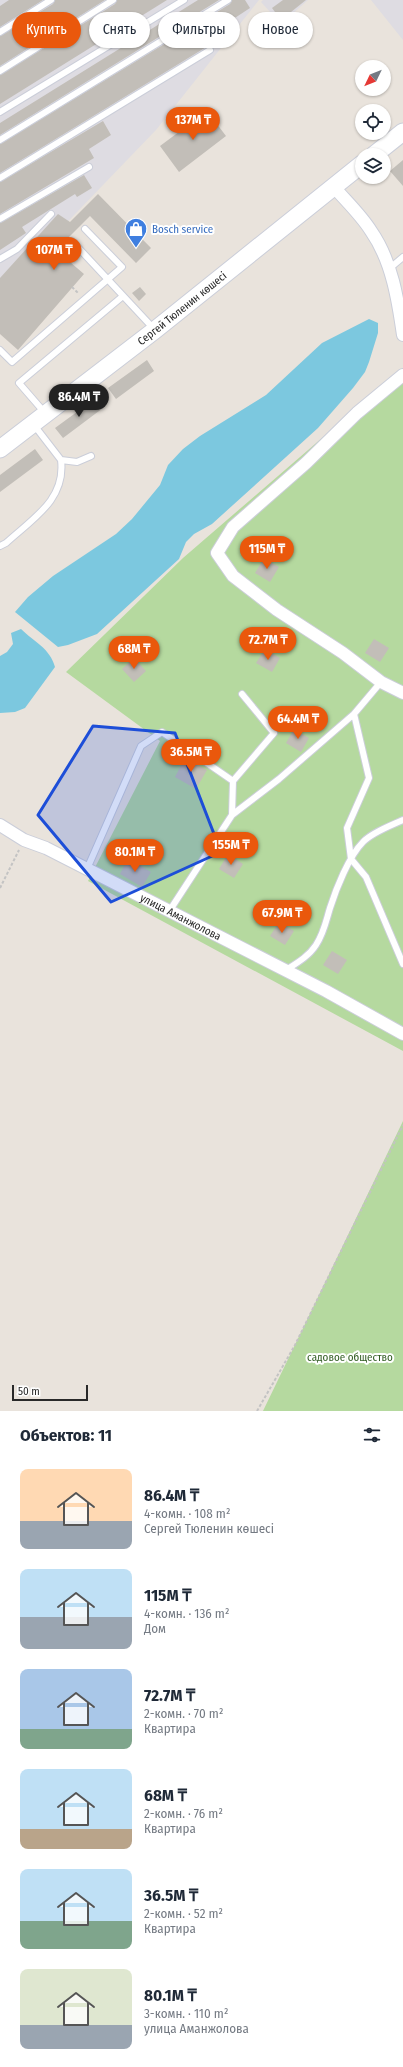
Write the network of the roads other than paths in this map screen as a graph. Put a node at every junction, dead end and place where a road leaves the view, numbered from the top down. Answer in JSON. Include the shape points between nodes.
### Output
{"nodes":[{"id":1,"x":51,"y":0,"type":"edge"},
{"id":2,"x":113,"y":0,"type":"edge"},
{"id":3,"x":184,"y":0,"type":"edge"},
{"id":4,"x":228,"y":0,"type":"edge"},
{"id":5,"x":0,"y":32,"type":"edge"},
{"id":6,"x":210,"y":50,"type":"dead end"},
{"id":7,"x":0,"y":71,"type":"edge"},
{"id":8,"x":0,"y":112,"type":"edge"},
{"id":9,"x":403,"y":132,"type":"edge"},
{"id":10,"x":0,"y":140,"type":"edge"},
{"id":11,"x":383,"y":148,"type":"edge"},
{"id":12,"x":89,"y":167,"type":"dead end"},
{"id":13,"x":355,"y":170,"type":"edge"},
{"id":14,"x":0,"y":178,"type":"edge"},
{"id":15,"x":334,"y":187,"type":"junction"},
{"id":16,"x":52,"y":214,"type":"dead end"},
{"id":17,"x":0,"y":219,"type":"edge"},
{"id":18,"x":85,"y":229,"type":"dead end"},
{"id":19,"x":72,"y":241,"type":"dead end"},
{"id":20,"x":403,"y":257,"type":"edge"},
{"id":21,"x":0,"y":259,"type":"edge"},
{"id":22,"x":390,"y":268,"type":"junction"},
{"id":23,"x":108,"y":279,"type":"junction"},
{"id":24,"x":123,"y":296,"type":"junction"},
{"id":25,"x":155,"y":330,"type":"junction"},
{"id":26,"x":403,"y":335,"type":"edge"},
{"id":27,"x":0,"y":350,"type":"edge"},
{"id":28,"x":403,"y":375,"type":"edge"},
{"id":29,"x":46,"y":414,"type":"junction"},
{"id":30,"x":33,"y":424,"type":"junction"},
{"id":31,"x":0,"y":449,"type":"edge"},
{"id":32,"x":91,"y":456,"type":"dead end"},
{"id":33,"x":61,"y":460,"type":"junction"},
{"id":34,"x":0,"y":546,"type":"edge"},
{"id":35,"x":381,"y":682,"type":"junction"},
{"id":36,"x":242,"y":694,"type":"dead end"},
{"id":37,"x":403,"y":694,"type":"edge"},
{"id":38,"x":354,"y":714,"type":"junction"},
{"id":39,"x":233,"y":781,"type":"junction"},
{"id":40,"x":232,"y":815,"type":"junction"},
{"id":41,"x":403,"y":820,"type":"edge"},
{"id":42,"x":0,"y":825,"type":"edge"},
{"id":43,"x":351,"y":859,"type":"junction"},
{"id":44,"x":87,"y":869,"type":"junction"},
{"id":45,"x":170,"y":910,"type":"junction"},
{"id":46,"x":403,"y":964,"type":"edge"},
{"id":47,"x":286,"y":970,"type":"junction"},
{"id":48,"x":403,"y":1034,"type":"edge"}],
"edges":[{"from":1,"to":5,"type":"lane"},
{"from":2,"to":7,"type":"lane"},
{"from":3,"to":8,"type":"lane"},
{"from":4,"to":10,"type":"lane"},
{"from":6,"to":14,"type":"lane"},
{"from":9,"to":11,"type":"main road"},
{"from":12,"to":17,"type":"lane"},
{"from":13,"to":15,"type":"main road","name":"Сергей Тюленин көшесі"},
{"from":15,"to":22,"type":"street","via":[[372,231]]},
{"from":15,"to":25,"type":"main road","name":"Сергей Тюленин көшесі"},
{"from":16,"to":21,"type":"lane","via":[[17,249]]},
{"from":18,"to":23,"type":"lane","via":[[122,267]]},
{"from":19,"to":23,"type":"lane"},
{"from":20,"to":22,"type":"lane"},
{"from":22,"to":26,"type":"street"},
{"from":23,"to":24,"type":"lane"},
{"from":23,"to":27,"type":"lane","via":[[12,362]]},
{"from":24,"to":25,"type":"lane"},
{"from":24,"to":29,"type":"lane","via":[[19,383]]},
{"from":25,"to":29,"type":"main road","name":"Сергей Тюленин көшесі"},
{"from":28,"to":35,"type":"street","via":[[357,413],[306,463],[233,527],[217,554],[233,576],[277,610],[343,653]]},
{"from":29,"to":30,"type":"main road","name":"Сергей Тюленин көшесі"},
{"from":30,"to":31,"type":"main road","name":"Сергей Тюленин көшесі"},
{"from":30,"to":33,"type":"lane"},
{"from":32,"to":33,"type":"lane","via":[[77,462]]},
{"from":33,"to":34,"type":"lane","via":[[63,473],[47,507]]},
{"from":35,"to":37,"type":"street"},
{"from":35,"to":38,"type":"lane"},
{"from":36,"to":39,"type":"lane","via":[[274,734]]},
{"from":38,"to":40,"type":"lane","via":[[279,779]]},
{"from":38,"to":43,"type":"lane","via":[[368,778],[347,828]]},
{"from":39,"to":40,"type":"lane"},
{"from":39,"to":44,"type":"lane","via":[[162,732],[140,746]]},
{"from":40,"to":45,"type":"lane"},
{"from":41,"to":43,"type":"lane","via":[[363,842]]},
{"from":42,"to":44,"type":"street","name":"улица Аманжолова","via":[[24,840]]},
{"from":43,"to":46,"type":"lane","via":[[366,877]]},
{"from":43,"to":47,"type":"lane","via":[[316,945],[304,958]]},
{"from":44,"to":45,"type":"street","name":"улица Аманжолова"},
{"from":45,"to":47,"type":"street","name":"улица Аманжолова"},
{"from":47,"to":48,"type":"street","name":"улица Аманжолова"}]}
